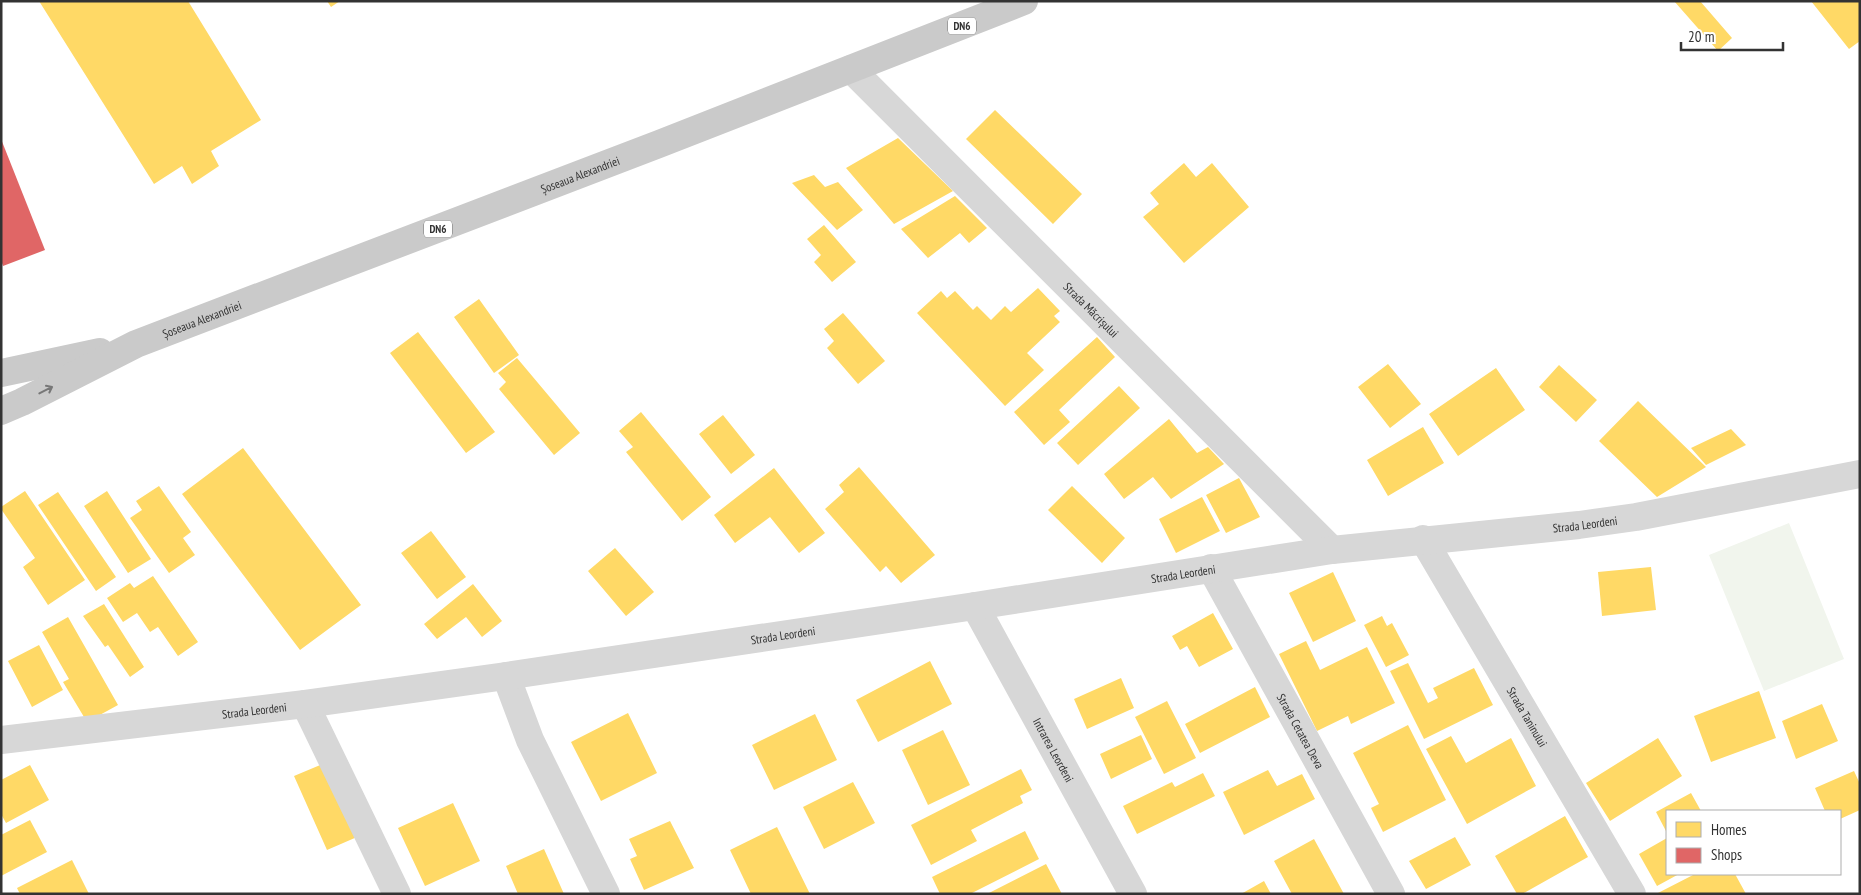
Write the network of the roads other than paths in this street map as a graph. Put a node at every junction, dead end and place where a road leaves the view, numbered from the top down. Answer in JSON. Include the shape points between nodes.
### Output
{"nodes":[{"id":1,"x":1024,"y":1,"type":"edge"},
{"id":2,"x":851,"y":69,"type":"junction"},
{"id":3,"x":136,"y":344,"type":"junction"},
{"id":4,"x":1,"y":373,"type":"edge"},
{"id":5,"x":1,"y":410,"type":"edge"},
{"id":6,"x":1860,"y":474,"type":"edge"},
{"id":7,"x":1423,"y":539,"type":"junction"},
{"id":8,"x":1332,"y":550,"type":"junction"},
{"id":9,"x":1211,"y":568,"type":"junction"},
{"id":10,"x":975,"y":606,"type":"junction"},
{"id":11,"x":506,"y":676,"type":"junction"},
{"id":12,"x":304,"y":704,"type":"junction"},
{"id":13,"x":1,"y":740,"type":"edge"},
{"id":14,"x":396,"y":894,"type":"edge"},
{"id":15,"x":606,"y":894,"type":"edge"},
{"id":16,"x":1133,"y":894,"type":"edge"},
{"id":17,"x":1391,"y":894,"type":"edge"},
{"id":18,"x":1632,"y":894,"type":"edge"}],
"edges":[{"from":1,"to":2,"type":"main road","name":"Șoseaua Alexandriei","number":"DN6"},
{"from":2,"to":3,"type":"main road","name":"Șoseaua Alexandriei","number":"DN6"},
{"from":2,"to":8,"type":"street","name":"Strada Măcrișului"},
{"from":3,"to":4,"type":"main road","name":"Șoseaua Alexandriei","number":"DN6"},
{"from":5,"to":3,"type":"main road","name":"Șoseaua Alexandriei","number":"DN6","one_way":true},
{"from":6,"to":7,"type":"street","name":"Strada Leordeni","via":[[1608,521]]},
{"from":7,"to":8,"type":"street","name":"Strada Leordeni"},
{"from":7,"to":18,"type":"street","name":"Strada Taninului"},
{"from":8,"to":9,"type":"street","name":"Strada Leordeni"},
{"from":9,"to":10,"type":"street","name":"Strada Leordeni"},
{"from":9,"to":17,"type":"street","name":"Strada Cetatea Deva"},
{"from":10,"to":11,"type":"street","name":"Strada Leordeni"},
{"from":10,"to":16,"type":"street","name":"Intrarea Leordeni"},
{"from":11,"to":12,"type":"street","name":"Strada Leordeni"},
{"from":11,"to":15,"type":"street","via":[[530,740]]},
{"from":12,"to":13,"type":"street","name":"Strada Leordeni"},
{"from":12,"to":14,"type":"street"}]}
